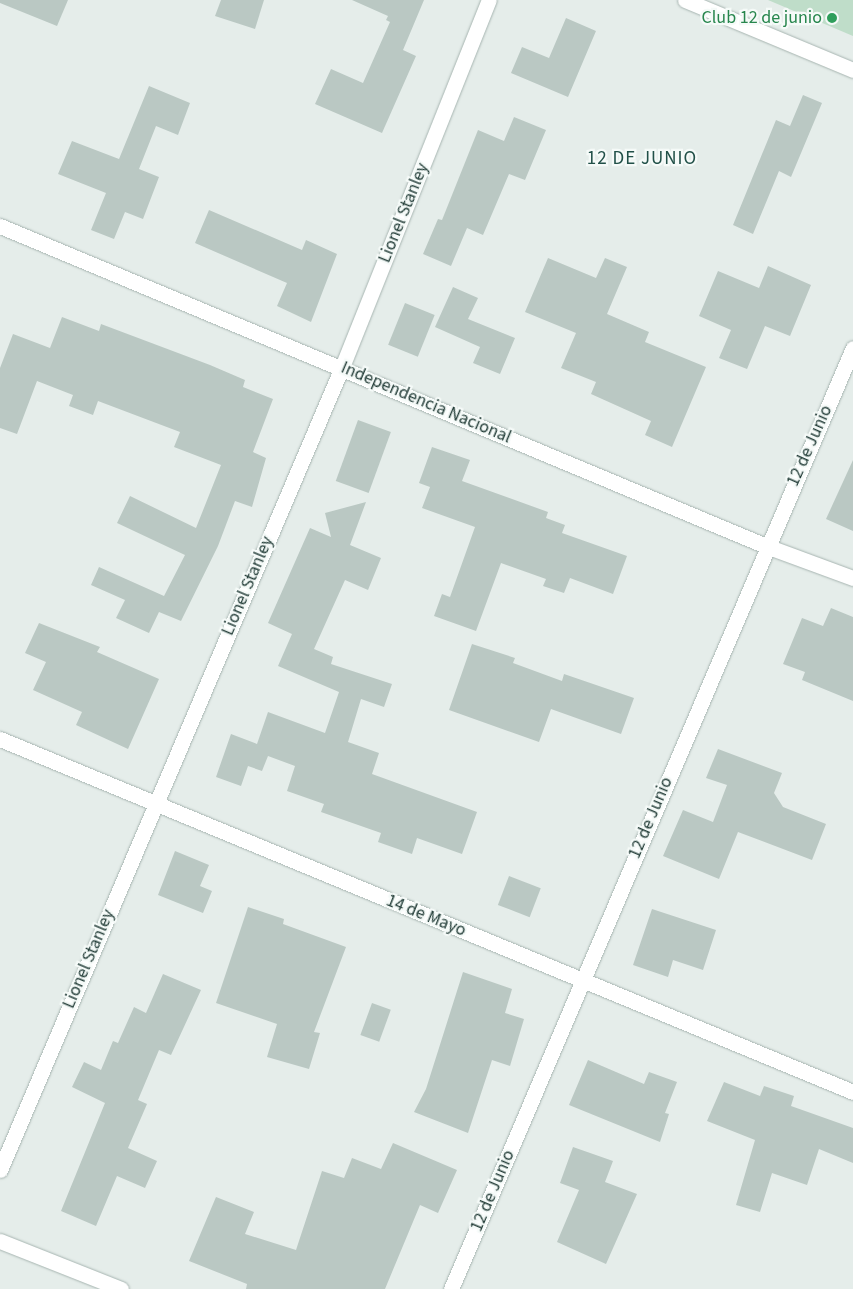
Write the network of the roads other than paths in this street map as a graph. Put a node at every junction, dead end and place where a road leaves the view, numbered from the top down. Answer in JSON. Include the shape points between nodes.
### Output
{"nodes":[{"id":1,"x":489,"y":0,"type":"edge"},
{"id":2,"x":685,"y":0,"type":"edge"},
{"id":3,"x":853,"y":70,"type":"edge"},
{"id":4,"x":0,"y":226,"type":"edge"},
{"id":5,"x":853,"y":348,"type":"edge"},
{"id":6,"x":342,"y":367,"type":"junction"},
{"id":7,"x":766,"y":546,"type":"junction"},
{"id":8,"x":853,"y":578,"type":"edge"},
{"id":9,"x":0,"y":739,"type":"edge"},
{"id":10,"x":155,"y":804,"type":"junction"},
{"id":11,"x":582,"y":981,"type":"junction"},
{"id":12,"x":853,"y":1092,"type":"edge"},
{"id":13,"x":0,"y":1170,"type":"edge"},
{"id":14,"x":0,"y":1241,"type":"edge"},
{"id":15,"x":121,"y":1289,"type":"edge"},
{"id":16,"x":451,"y":1289,"type":"edge"}],
"edges":[{"from":1,"to":6,"type":"street","name":"Lionel Stanley"},
{"from":2,"to":3,"type":"street"},
{"from":4,"to":6,"type":"street","name":"Independencia Nacional"},
{"from":5,"to":7,"type":"street","name":"12 de Junio"},
{"from":6,"to":7,"type":"street","name":"Independencia Nacional"},
{"from":6,"to":10,"type":"street","name":"Lionel Stanley"},
{"from":7,"to":8,"type":"street","name":"Independencia Nacional"},
{"from":7,"to":11,"type":"street","name":"12 de Junio"},
{"from":9,"to":10,"type":"street","name":"14 de Mayo"},
{"from":10,"to":11,"type":"street","name":"14 de Mayo"},
{"from":10,"to":13,"type":"street","name":"Lionel Stanley"},
{"from":11,"to":12,"type":"street","name":"14 de Mayo"},
{"from":11,"to":16,"type":"street","name":"12 de Junio"},
{"from":14,"to":15,"type":"street"}]}
